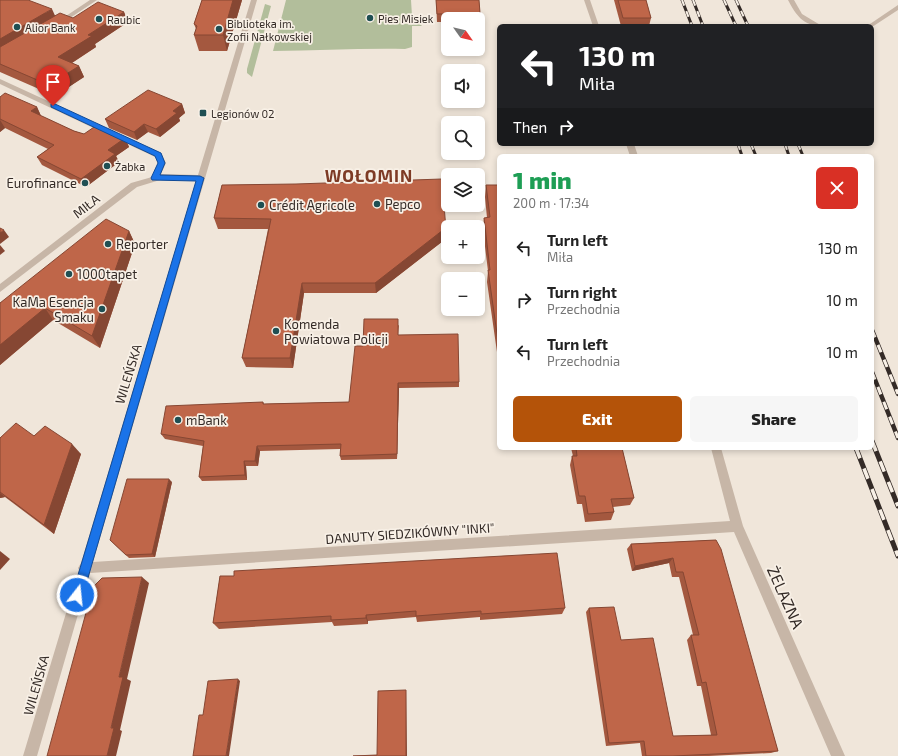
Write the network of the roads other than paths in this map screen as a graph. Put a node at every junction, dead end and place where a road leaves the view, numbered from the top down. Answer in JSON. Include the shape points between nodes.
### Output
{"nodes":[{"id":1,"x":94,"y":0,"type":"edge"},
{"id":2,"x":254,"y":0,"type":"edge"},
{"id":3,"x":587,"y":0,"type":"edge"},
{"id":4,"x":792,"y":0,"type":"edge"},
{"id":5,"x":898,"y":6,"type":"edge"},
{"id":6,"x":595,"y":24,"type":"edge"},
{"id":7,"x":815,"y":24,"type":"edge"},
{"id":8,"x":873,"y":24,"type":"edge"},
{"id":9,"x":53,"y":27,"type":"edge"},
{"id":10,"x":0,"y":82,"type":"edge"},
{"id":11,"x":155,"y":178,"type":"junction"},
{"id":12,"x":200,"y":178,"type":"junction"},
{"id":13,"x":0,"y":289,"type":"edge"},
{"id":14,"x":717,"y":450,"type":"edge"},
{"id":15,"x":737,"y":526,"type":"junction"},
{"id":16,"x":84,"y":568,"type":"junction"},
{"id":17,"x":30,"y":756,"type":"edge"},
{"id":18,"x":838,"y":756,"type":"edge"}],
"edges":[{"from":1,"to":9,"type":"street"},
{"from":2,"to":12,"type":"street","name":"WILEŃSKA"},
{"from":3,"to":6,"type":"street"},
{"from":4,"to":7,"type":"street","via":[[799,16]]},
{"from":5,"to":8,"type":"street"},
{"from":10,"to":11,"type":"street","via":[[158,154],[162,163]]},
{"from":11,"to":12,"type":"street","name":"MIŁA"},
{"from":11,"to":13,"type":"street","name":"MIŁA","via":[[128,190]]},
{"from":12,"to":16,"type":"street","name":"WILEŃSKA"},
{"from":14,"to":15,"type":"street","name":"ŻELAZNA"},
{"from":15,"to":16,"type":"street","name":"DANUTY SIEDZIKÓWNY \"INKI\""},
{"from":15,"to":18,"type":"street","name":"ŻELAZNA"},
{"from":16,"to":17,"type":"street","name":"WILEŃSKA"}]}
